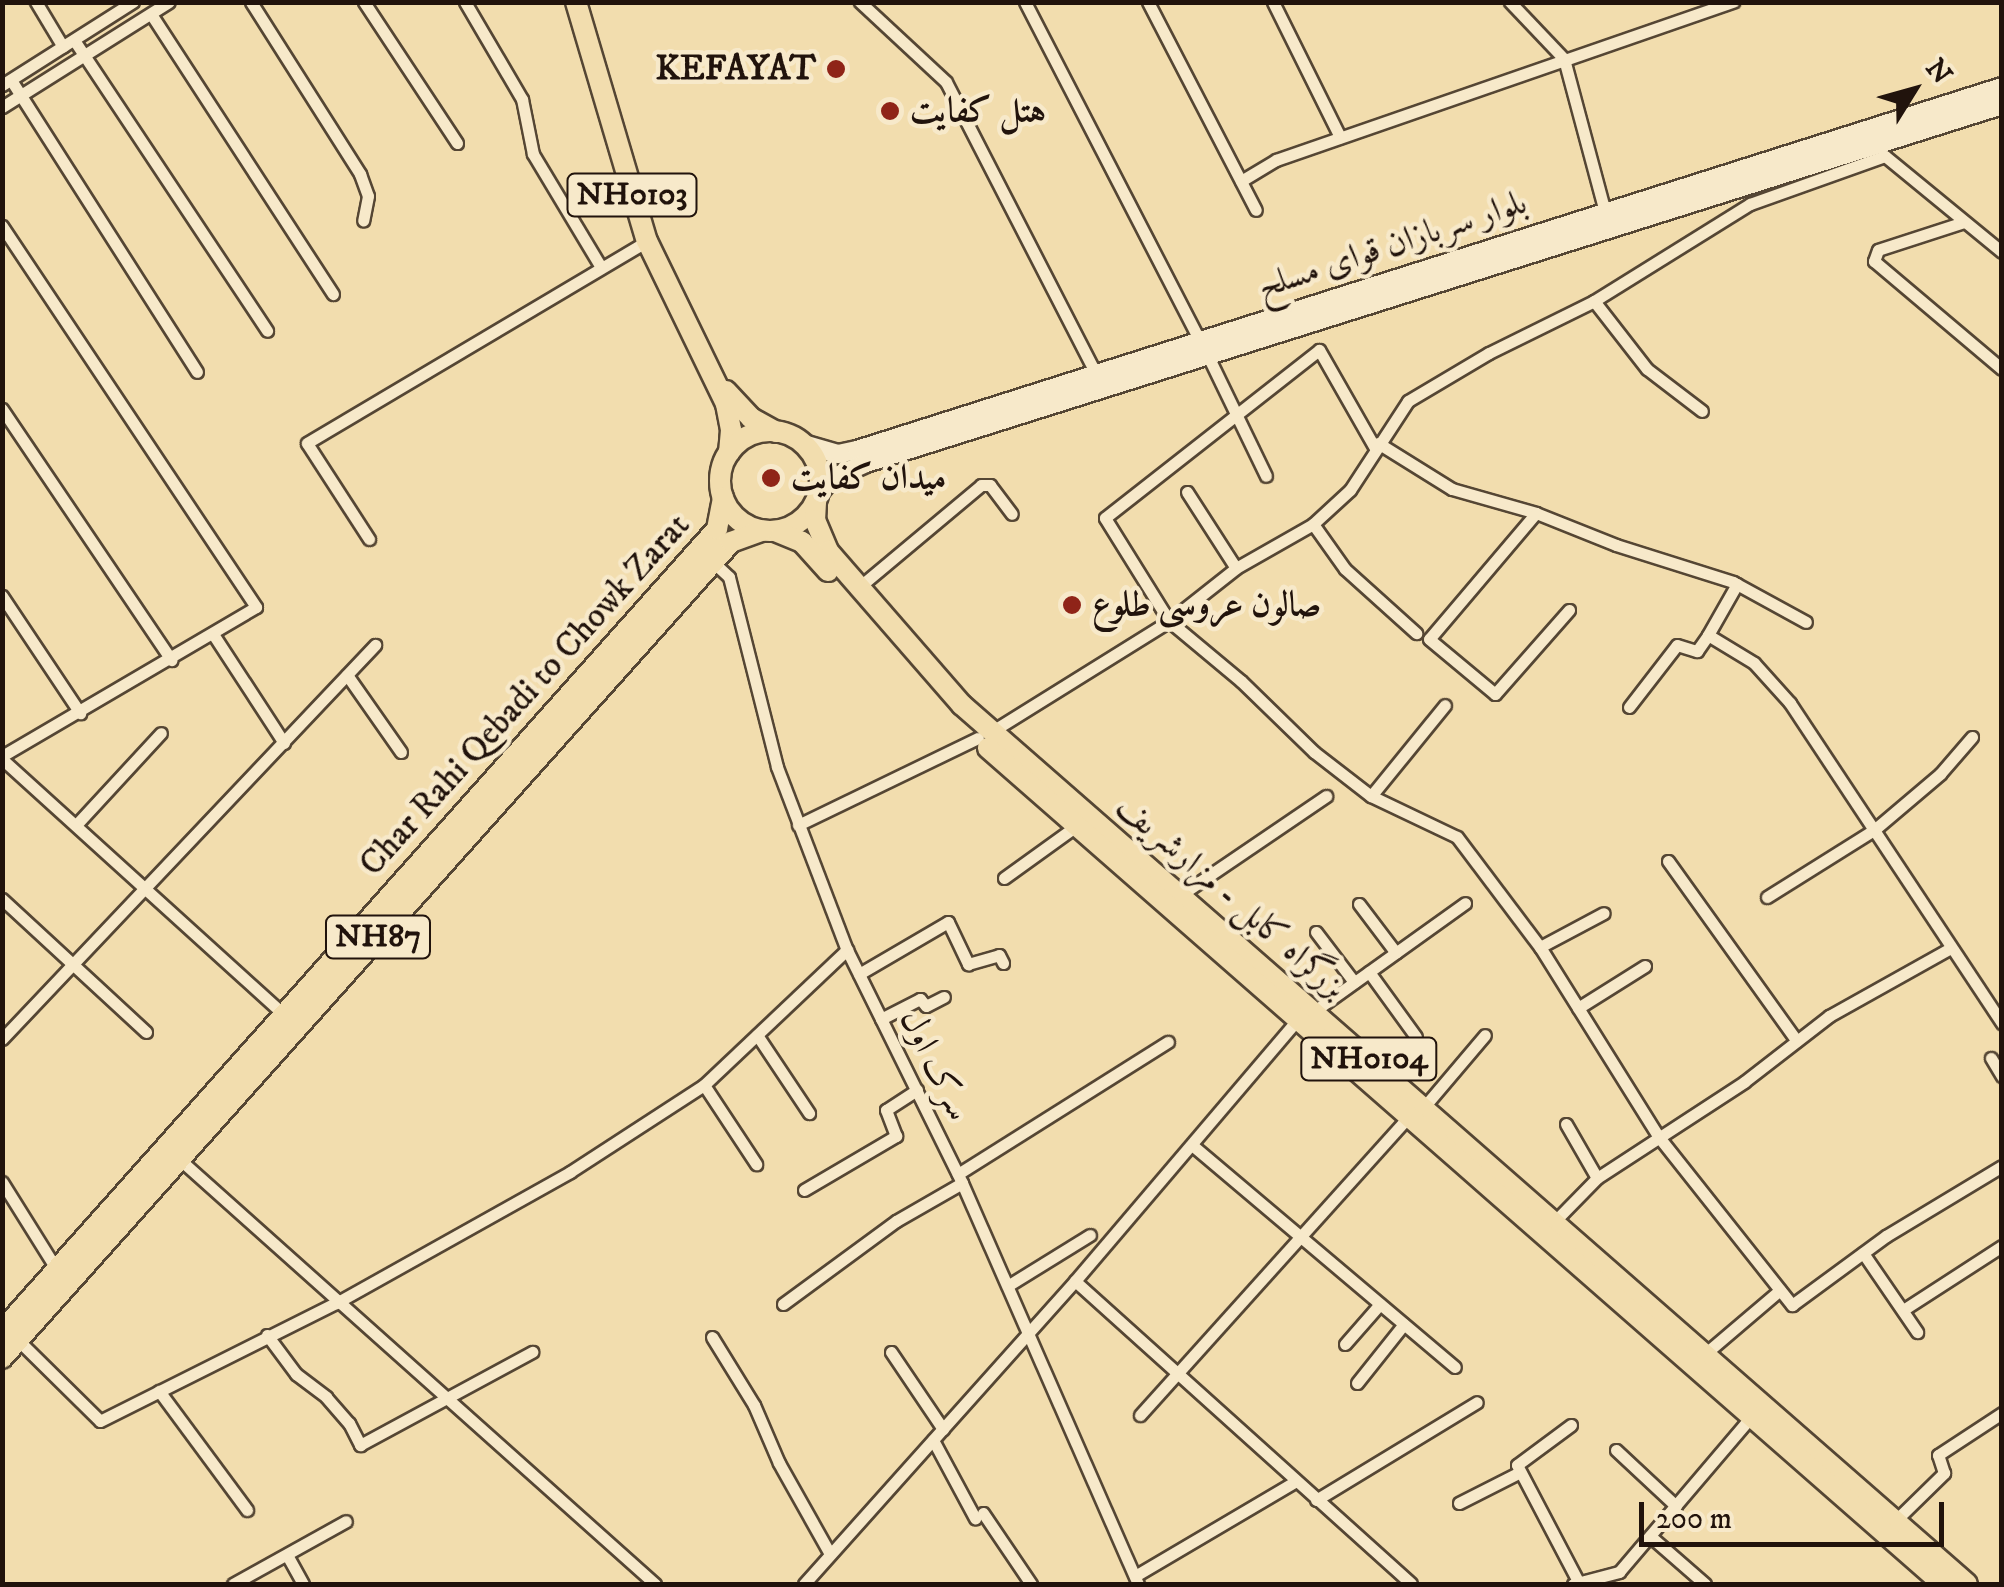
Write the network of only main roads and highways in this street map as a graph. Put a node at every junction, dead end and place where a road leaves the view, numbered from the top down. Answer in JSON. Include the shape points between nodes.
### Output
{"nodes":[{"id":1,"x":576,"y":2,"type":"edge"},
{"id":2,"x":2002,"y":87,"type":"edge"},
{"id":3,"x":2002,"y":104,"type":"edge"},
{"id":4,"x":1204,"y":348,"type":"junction"},
{"id":5,"x":716,"y":378,"type":"junction"},
{"id":6,"x":776,"y":432,"type":"junction"},
{"id":7,"x":803,"y":444,"type":"junction"},
{"id":8,"x":729,"y":452,"type":"junction"},
{"id":9,"x":723,"y":498,"type":"junction"},
{"id":10,"x":817,"y":498,"type":"junction"},
{"id":11,"x":769,"y":531,"type":"junction"},
{"id":12,"x":984,"y":735,"type":"junction"},
{"id":13,"x":1305,"y":1016,"type":"junction"},
{"id":14,"x":173,"y":1153,"type":"junction"},
{"id":15,"x":1549,"y":1228,"type":"junction"},
{"id":16,"x":10,"y":1336,"type":"edge"},
{"id":17,"x":2,"y":1358,"type":"edge"},
{"id":18,"x":1943,"y":1584,"type":"edge"},
{"id":19,"x":1967,"y":1584,"type":"edge"}],
"edges":[{"from":1,"to":5,"type":"highway","number":"NH0103","via":[[647,241]]},
{"from":2,"to":4,"type":"main road","name":"بلوار سربازان قوای مسلح"},
{"from":3,"to":4,"type":"main road","name":"بلوار سربازان قوای مسلح"},
{"from":4,"to":7,"type":"main road","name":"بلوار سربازان قوای مسلح","via":[[1096,374],[858,450],[838,454]]},
{"from":4,"to":10,"type":"main road","name":"بلوار سربازان قوای مسلح","via":[[844,470]]},
{"from":5,"to":6,"type":"highway","number":"NH0103","via":[[738,406]]},
{"from":5,"to":8,"type":"highway","number":"NH0103","via":[[732,430]]},
{"from":6,"to":7,"type":"highway"},
{"from":6,"to":8,"type":"highway","via":[[750,436]]},
{"from":7,"to":10,"type":"highway","via":[[818,466]]},
{"from":8,"to":9,"type":"highway","via":[[720,474]]},
{"from":9,"to":11,"type":"highway","via":[[738,520]]},
{"from":9,"to":14,"type":"highway","name":"Char Rahi Qebadi to Chowk Zarat","number":"NH87","via":[[717,529],[284,1015]]},
{"from":10,"to":11,"type":"highway","via":[[806,516]]},
{"from":10,"to":12,"type":"highway","name":"بزرگراه کابل - مزارشریف","number":"NH0104","via":[[819,536],[857,590]]},
{"from":11,"to":12,"type":"highway","name":"بزرگراه کابل - مزارشریف","number":"NH0104","via":[[802,542],[900,658]]},
{"from":11,"to":14,"type":"highway","name":"Char Rahi Qebadi to Chowk Zarat","number":"NH87","via":[[731,542]]},
{"from":12,"to":13,"type":"highway","name":"بزرگراه کابل - مزارشریف","number":"NH0104","via":[[1179,896]]},
{"from":12,"to":13,"type":"highway","name":"بزرگراه کابل - مزارشریف","number":"NH0104","via":[[1076,826]]},
{"from":13,"to":15,"type":"highway","name":"بزرگراه کابل - مزارشریف","number":"NH0104"},
{"from":14,"to":16,"type":"highway","name":"Char Rahi Qebadi to Chowk Zarat","number":"NH87"},
{"from":14,"to":16,"type":"highway","name":"Char Rahi Qebadi to Chowk Zarat","number":"NH87","via":[[57,1270]]},
{"from":15,"to":18,"type":"highway","name":"بزرگراه کابل - مزارشریف","number":"NH0104"},
{"from":15,"to":19,"type":"highway","name":"بزرگراه کابل - مزارشریف","number":"NH0104","via":[[1706,1353]]},
{"from":16,"to":17,"type":"highway","name":"Char Rahi Qebadi to Chowk Zarat","number":"NH87"}]}
